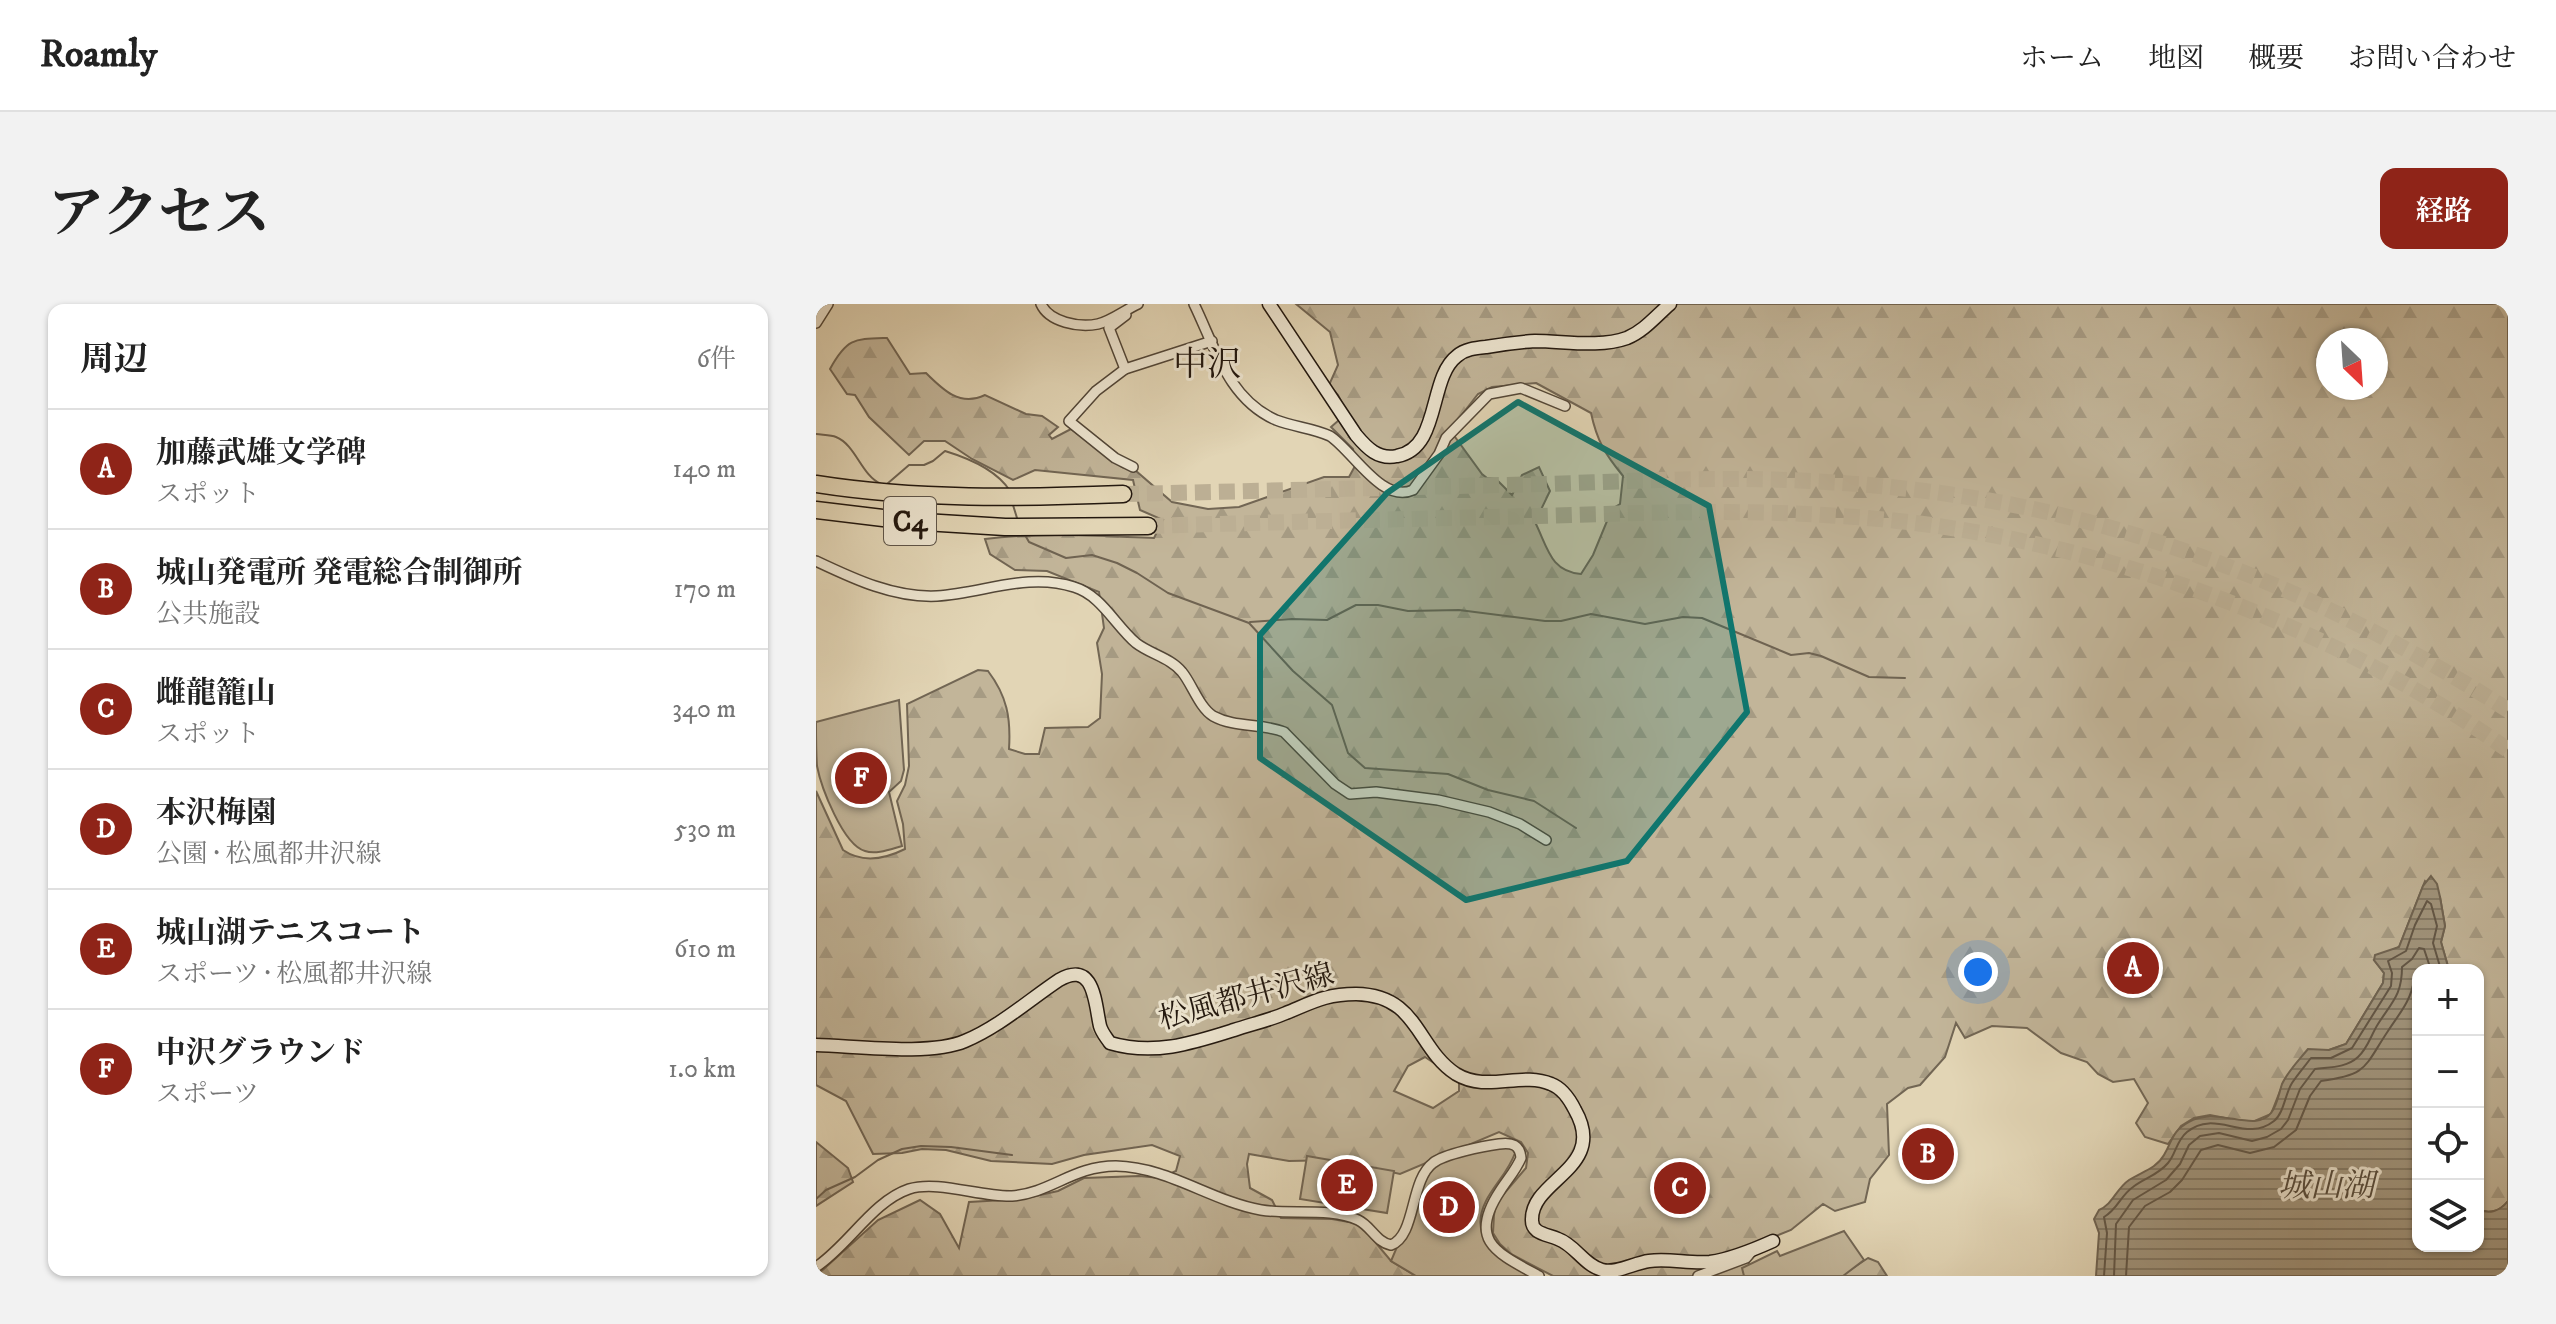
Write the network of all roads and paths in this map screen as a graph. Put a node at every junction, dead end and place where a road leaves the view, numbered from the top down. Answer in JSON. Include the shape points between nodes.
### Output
{"nodes":[{"id":1,"x":828,"y":304,"type":"edge"},
{"id":2,"x":1041,"y":304,"type":"edge"},
{"id":3,"x":1194,"y":304,"type":"edge"},
{"id":4,"x":1269,"y":304,"type":"edge"},
{"id":5,"x":1670,"y":304,"type":"edge"},
{"id":6,"x":1134,"y":306,"type":"edge"},
{"id":7,"x":816,"y":323,"type":"edge"},
{"id":8,"x":1212,"y":341,"type":"junction"},
{"id":9,"x":1125,"y":369,"type":"junction"},
{"id":10,"x":1565,"y":406,"type":"dead end"},
{"id":11,"x":1120,"y":443,"type":"dead end"},
{"id":12,"x":1110,"y":454,"type":"junction"},
{"id":13,"x":1133,"y":467,"type":"dead end"},
{"id":14,"x":816,"y":484,"type":"edge"},
{"id":15,"x":1123,"y":494,"type":"tunnel mouth"},
{"id":16,"x":816,"y":510,"type":"edge"},
{"id":17,"x":1148,"y":526,"type":"tunnel mouth"},
{"id":18,"x":816,"y":561,"type":"edge"},
{"id":19,"x":1546,"y":840,"type":"dead end"},
{"id":20,"x":816,"y":1045,"type":"edge"},
{"id":21,"x":1773,"y":1241,"type":"dead end"},
{"id":22,"x":1754,"y":1250,"type":"junction"},
{"id":23,"x":816,"y":1267,"type":"edge"},
{"id":24,"x":1539,"y":1276,"type":"edge"},
{"id":25,"x":1698,"y":1276,"type":"edge"}],
"edges":[{"from":1,"to":7,"type":"street"},
{"from":2,"to":6,"type":"street","via":[[1057,319],[1090,324]]},
{"from":3,"to":8,"type":"street"},
{"from":4,"to":5,"type":"street","via":[[1356,435],[1386,458],[1417,446],[1450,363],[1462,353],[1519,342],[1623,339]]},
{"from":6,"to":9,"type":"street","via":[[1109,328]]},
{"from":8,"to":9,"type":"street"},
{"from":8,"to":10,"type":"street","via":[[1245,400],[1272,418],[1330,436],[1377,481],[1399,493],[1413,490],[1446,438],[1489,394],[1521,388]]},
{"from":9,"to":12,"type":"street","via":[[1069,421]]},
{"from":11,"to":12,"type":"street"},
{"from":12,"to":13,"type":"street"},
{"from":14,"to":15,"type":"highway","number":"C4","via":[[993,497]]},
{"from":16,"to":17,"type":"highway","number":"C4","via":[[1005,527]]},
{"from":18,"to":19,"type":"street","via":[[875,586],[916,596],[1030,580],[1089,592],[1137,643],[1181,670],[1209,712],[1232,723],[1284,732],[1350,794],[1438,800],[1489,812]]},
{"from":20,"to":22,"type":"street","name":"松風都井沢線","via":[[954,1045],[1070,975],[1091,985],[1103,1035],[1110,1043],[1157,1049],[1186,1045],[1313,1000],[1360,994],[1403,1010],[1458,1075],[1475,1082],[1540,1081],[1553,1084],[1569,1099],[1583,1130],[1581,1151],[1536,1206],[1531,1221],[1540,1233],[1568,1243],[1592,1266],[1608,1271],[1649,1261],[1709,1262]]},
{"from":21,"to":22,"type":"street","name":"松風都井沢線"},
{"from":22,"to":25,"type":"street","name":"松風都井沢線"},
{"from":23,"to":24,"type":"street","via":[[881,1207],[909,1189],[1016,1195],[1043,1190],[1073,1174],[1118,1166],[1157,1173],[1260,1210],[1357,1219],[1391,1245],[1400,1240],[1430,1165],[1511,1143],[1521,1158],[1490,1207],[1486,1231],[1497,1251]]}]}
